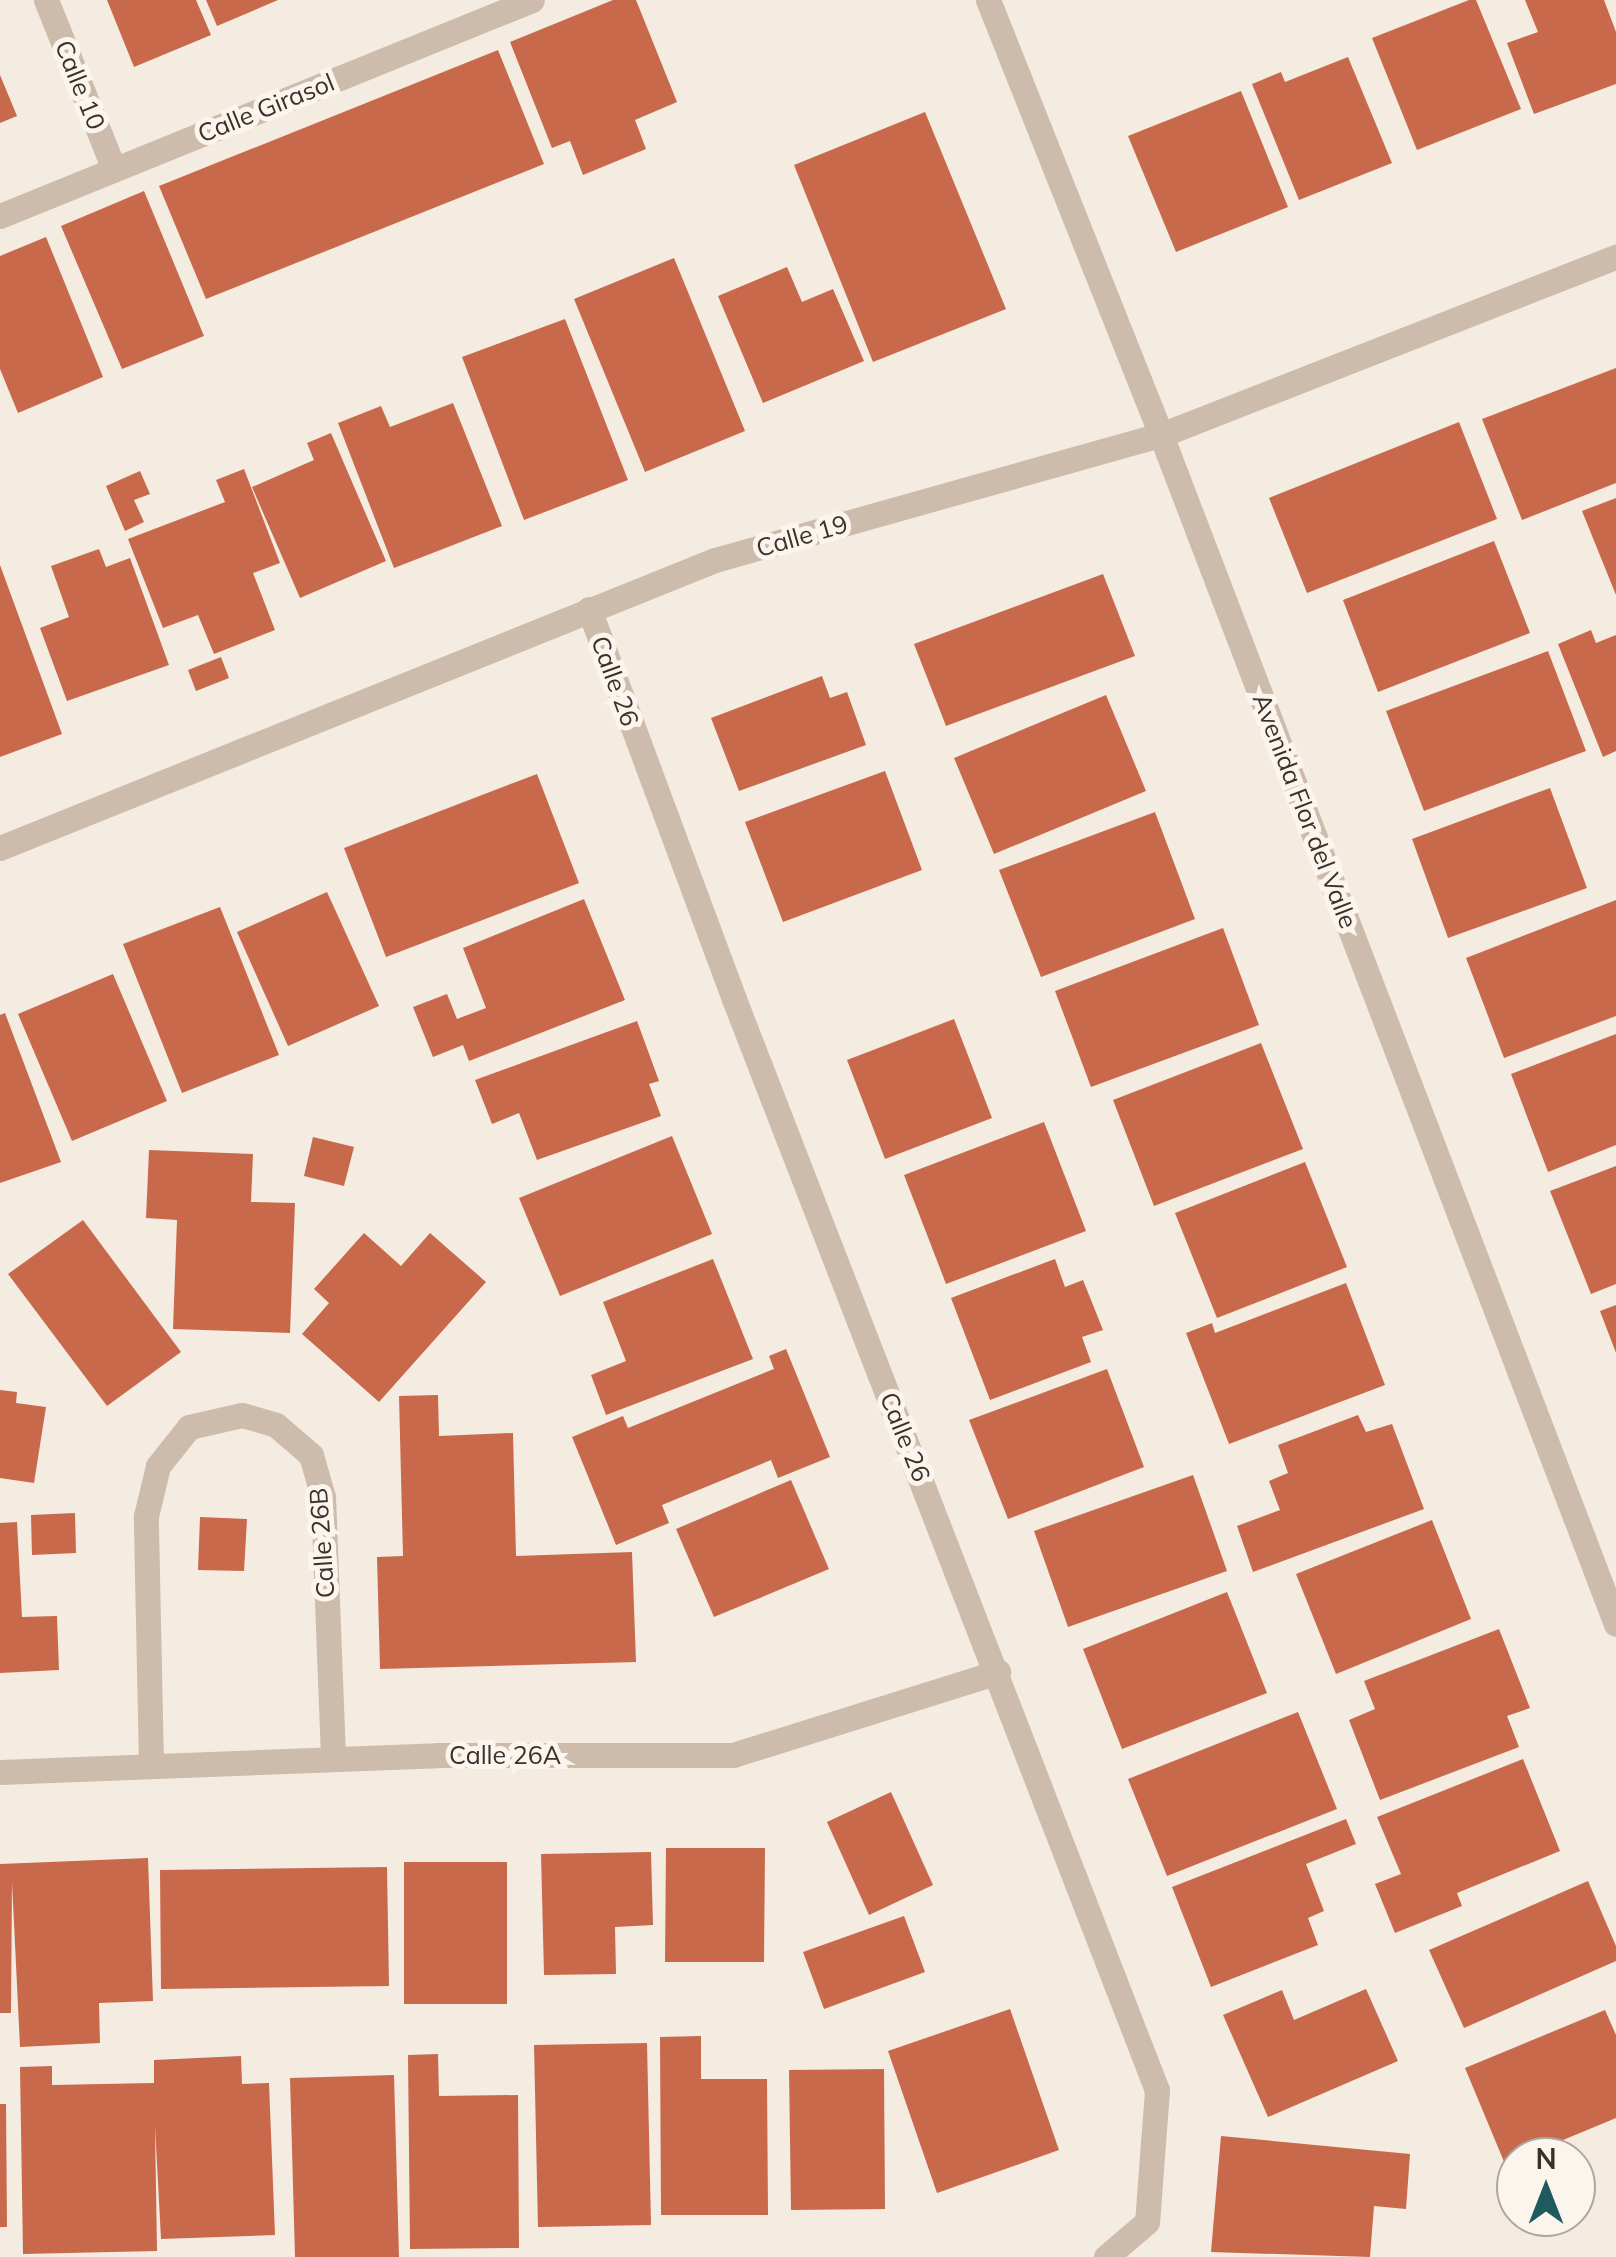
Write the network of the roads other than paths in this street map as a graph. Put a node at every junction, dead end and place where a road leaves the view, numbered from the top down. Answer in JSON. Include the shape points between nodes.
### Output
{"nodes":[{"id":1,"x":46,"y":0,"type":"edge"},
{"id":2,"x":532,"y":0,"type":"edge"},
{"id":3,"x":988,"y":0,"type":"edge"},
{"id":4,"x":114,"y":169,"type":"junction"},
{"id":5,"x":0,"y":216,"type":"edge"},
{"id":6,"x":1616,"y":257,"type":"edge"},
{"id":7,"x":1161,"y":435,"type":"junction"},
{"id":8,"x":588,"y":610,"type":"junction"},
{"id":9,"x":0,"y":848,"type":"edge"},
{"id":10,"x":1616,"y":1624,"type":"edge"},
{"id":11,"x":998,"y":1672,"type":"junction"},
{"id":12,"x":332,"y":1758,"type":"junction"},
{"id":13,"x":151,"y":1766,"type":"junction"},
{"id":14,"x":0,"y":1772,"type":"edge"},
{"id":15,"x":1106,"y":2257,"type":"edge"}],
"edges":[{"from":1,"to":4,"type":"street","name":"Calle 10"},
{"from":2,"to":4,"type":"street","name":"Calle Girasol"},
{"from":3,"to":7,"type":"street","name":"Avenida Flor del Valle"},
{"from":4,"to":5,"type":"street","name":"Calle Girasol"},
{"from":6,"to":7,"type":"street","name":"Calle 19"},
{"from":7,"to":8,"type":"street","name":"Calle 19","via":[[716,560]]},
{"from":7,"to":10,"type":"street","name":"Avenida Flor del Valle"},
{"from":8,"to":9,"type":"street","name":"Calle 19"},
{"from":8,"to":11,"type":"street","name":"Calle 26"},
{"from":11,"to":12,"type":"street","name":"Calle 26A","via":[[733,1754]]},
{"from":11,"to":15,"type":"street","name":"Calle 26","via":[[1157,2090],[1147,2222]]},
{"from":12,"to":13,"type":"street","name":"Calle 26A"},
{"from":12,"to":13,"type":"street","name":"Calle 26B","via":[[323,1497],[311,1455],[276,1425],[242,1415],[189,1427],[158,1466],[146,1516]]},
{"from":13,"to":14,"type":"street","name":"Calle 26A"}]}
